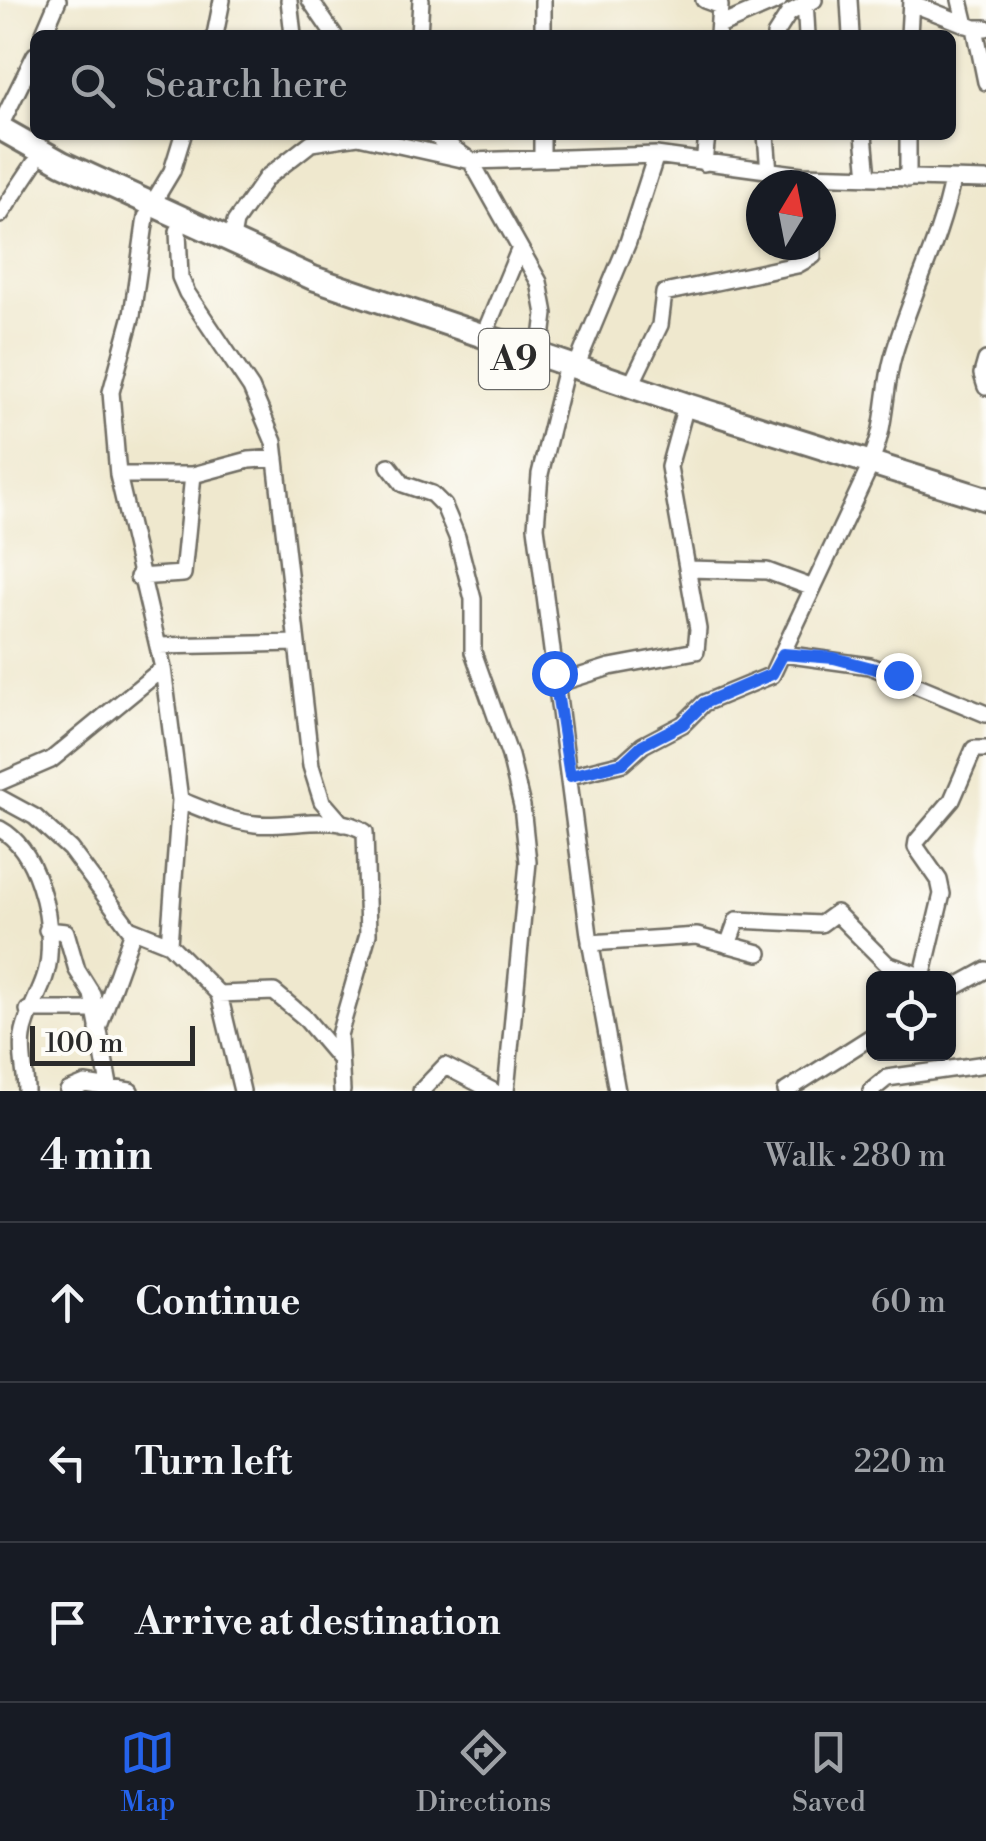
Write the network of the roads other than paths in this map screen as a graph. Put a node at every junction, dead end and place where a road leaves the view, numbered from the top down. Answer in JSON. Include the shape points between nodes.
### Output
{"nodes":[{"id":1,"x":58,"y":0,"type":"edge"},
{"id":2,"x":222,"y":0,"type":"edge"},
{"id":3,"x":289,"y":0,"type":"edge"},
{"id":4,"x":310,"y":0,"type":"edge"},
{"id":5,"x":421,"y":0,"type":"edge"},
{"id":6,"x":543,"y":0,"type":"edge"},
{"id":7,"x":704,"y":0,"type":"edge"},
{"id":8,"x":779,"y":0,"type":"edge"},
{"id":9,"x":849,"y":0,"type":"edge"},
{"id":10,"x":960,"y":0,"type":"edge"},
{"id":11,"x":809,"y":1,"type":"edge"},
{"id":12,"x":911,"y":2,"type":"edge"},
{"id":13,"x":975,"y":27,"type":"edge"},
{"id":14,"x":45,"y":30,"type":"edge"},
{"id":15,"x":216,"y":30,"type":"edge"},
{"id":16,"x":293,"y":30,"type":"edge"},
{"id":17,"x":331,"y":30,"type":"edge"},
{"id":18,"x":418,"y":30,"type":"edge"},
{"id":19,"x":543,"y":30,"type":"edge"},
{"id":20,"x":718,"y":30,"type":"edge"},
{"id":21,"x":720,"y":30,"type":"edge"},
{"id":22,"x":779,"y":30,"type":"edge"},
{"id":23,"x":807,"y":30,"type":"edge"},
{"id":24,"x":851,"y":30,"type":"edge"},
{"id":25,"x":909,"y":30,"type":"edge"},
{"id":26,"x":30,"y":66,"type":"edge"},
{"id":27,"x":986,"y":82,"type":"edge"},
{"id":28,"x":0,"y":127,"type":"edge"},
{"id":29,"x":182,"y":140,"type":"edge"},
{"id":30,"x":309,"y":140,"type":"edge"},
{"id":31,"x":376,"y":140,"type":"edge"},
{"id":32,"x":441,"y":140,"type":"edge"},
{"id":33,"x":542,"y":140,"type":"edge"},
{"id":34,"x":706,"y":140,"type":"edge"},
{"id":35,"x":766,"y":140,"type":"edge"},
{"id":36,"x":864,"y":140,"type":"edge"},
{"id":37,"x":908,"y":140,"type":"edge"},
{"id":38,"x":0,"y":147,"type":"edge"},
{"id":39,"x":656,"y":154,"type":"junction"},
{"id":40,"x":542,"y":157,"type":"junction"},
{"id":41,"x":471,"y":161,"type":"junction"},
{"id":42,"x":704,"y":163,"type":"junction"},
{"id":43,"x":34,"y":164,"type":"junction"},
{"id":44,"x":755,"y":170,"type":"edge"},
{"id":45,"x":769,"y":170,"type":"edge"},
{"id":46,"x":868,"y":177,"type":"junction"},
{"id":47,"x":836,"y":178,"type":"edge"},
{"id":48,"x":908,"y":178,"type":"junction"},
{"id":49,"x":952,"y":180,"type":"junction"},
{"id":50,"x":986,"y":180,"type":"edge"},
{"id":51,"x":149,"y":211,"type":"junction"},
{"id":52,"x":0,"y":215,"type":"edge"},
{"id":53,"x":178,"y":231,"type":"junction"},
{"id":54,"x":231,"y":244,"type":"junction"},
{"id":55,"x":520,"y":248,"type":"junction"},
{"id":56,"x":806,"y":260,"type":"edge"},
{"id":57,"x":312,"y":284,"type":"junction"},
{"id":58,"x":482,"y":337,"type":"junction"},
{"id":59,"x":540,"y":355,"type":"junction"},
{"id":60,"x":986,"y":360,"type":"edge"},
{"id":61,"x":570,"y":372,"type":"junction"},
{"id":62,"x":631,"y":386,"type":"junction"},
{"id":63,"x":986,"y":387,"type":"edge"},
{"id":64,"x":683,"y":416,"type":"junction"},
{"id":65,"x":276,"y":458,"type":"junction"},
{"id":66,"x":390,"y":466,"type":"dead end"},
{"id":67,"x":868,"y":467,"type":"junction"},
{"id":68,"x":118,"y":475,"type":"junction"},
{"id":69,"x":194,"y":475,"type":"junction"},
{"id":70,"x":902,"y":479,"type":"junction"},
{"id":71,"x":986,"y":500,"type":"edge"},
{"id":72,"x":986,"y":512,"type":"edge"},
{"id":73,"x":687,"y":569,"type":"junction"},
{"id":74,"x":138,"y":577,"type":"junction"},
{"id":75,"x":813,"y":588,"type":"junction"},
{"id":76,"x":296,"y":643,"type":"junction"},
{"id":77,"x":158,"y":646,"type":"junction"},
{"id":78,"x":783,"y":654,"type":"junction"},
{"id":79,"x":162,"y":668,"type":"junction"},
{"id":80,"x":556,"y":684,"type":"junction"},
{"id":81,"x":986,"y":714,"type":"edge"},
{"id":82,"x":986,"y":749,"type":"edge"},
{"id":83,"x":570,"y":776,"type":"junction"},
{"id":84,"x":0,"y":782,"type":"edge"},
{"id":85,"x":0,"y":798,"type":"edge"},
{"id":86,"x":180,"y":800,"type":"junction"},
{"id":87,"x":342,"y":824,"type":"junction"},
{"id":88,"x":0,"y":828,"type":"edge"},
{"id":89,"x":47,"y":930,"type":"junction"},
{"id":90,"x":133,"y":931,"type":"junction"},
{"id":91,"x":590,"y":943,"type":"junction"},
{"id":92,"x":168,"y":944,"type":"junction"},
{"id":93,"x":728,"y":945,"type":"junction"},
{"id":94,"x":759,"y":954,"type":"dead end"},
{"id":95,"x":986,"y":970,"type":"edge"},
{"id":96,"x":906,"y":971,"type":"edge"},
{"id":97,"x":923,"y":971,"type":"edge"},
{"id":98,"x":956,"y":987,"type":"edge"},
{"id":99,"x":219,"y":994,"type":"junction"},
{"id":100,"x":28,"y":1010,"type":"junction"},
{"id":101,"x":92,"y":1010,"type":"junction"},
{"id":102,"x":98,"y":1028,"type":"junction"},
{"id":103,"x":866,"y":1040,"type":"edge"},
{"id":104,"x":338,"y":1057,"type":"junction"},
{"id":105,"x":986,"y":1064,"type":"edge"},
{"id":106,"x":109,"y":1085,"type":"junction"},
{"id":107,"x":344,"y":1090,"type":"edge"},
{"id":108,"x":26,"y":1091,"type":"edge"},
{"id":109,"x":68,"y":1091,"type":"edge"},
{"id":110,"x":130,"y":1091,"type":"edge"},
{"id":111,"x":242,"y":1091,"type":"edge"},
{"id":112,"x":421,"y":1091,"type":"edge"},
{"id":113,"x":493,"y":1091,"type":"edge"},
{"id":114,"x":506,"y":1091,"type":"edge"},
{"id":115,"x":617,"y":1091,"type":"edge"},
{"id":116,"x":786,"y":1091,"type":"edge"},
{"id":117,"x":870,"y":1091,"type":"edge"}],
"edges":[{"from":1,"to":14,"type":"street"},
{"from":2,"to":15,"type":"street"},
{"from":3,"to":16,"type":"street"},
{"from":4,"to":17,"type":"street"},
{"from":5,"to":18,"type":"street"},
{"from":6,"to":19,"type":"street"},
{"from":7,"to":20,"type":"street","via":[[720,6]]},
{"from":8,"to":21,"type":"street"},
{"from":9,"to":24,"type":"street"},
{"from":10,"to":13,"type":"street"},
{"from":11,"to":22,"type":"street"},
{"from":11,"to":23,"type":"street"},
{"from":12,"to":13,"type":"street"},
{"from":12,"to":25,"type":"street"},
{"from":13,"to":27,"type":"street"},
{"from":26,"to":28,"type":"street"},
{"from":28,"to":51,"type":"highway","number":"A9"},
{"from":29,"to":51,"type":"street"},
{"from":30,"to":54,"type":"street","via":[[266,178],[236,222]]},
{"from":31,"to":41,"type":"street"},
{"from":32,"to":41,"type":"street"},
{"from":33,"to":40,"type":"street"},
{"from":34,"to":42,"type":"street"},
{"from":35,"to":45,"type":"street"},
{"from":36,"to":46,"type":"street"},
{"from":37,"to":48,"type":"street"},
{"from":38,"to":43,"type":"highway","number":"A9"},
{"from":39,"to":40,"type":"street"},
{"from":39,"to":42,"type":"street"},
{"from":39,"to":61,"type":"street","via":[[628,242]]},
{"from":40,"to":41,"type":"street"},
{"from":41,"to":55,"type":"street"},
{"from":42,"to":44,"type":"street"},
{"from":43,"to":51,"type":"highway","number":"A9"},
{"from":43,"to":52,"type":"street"},
{"from":46,"to":47,"type":"street"},
{"from":46,"to":48,"type":"street"},
{"from":48,"to":49,"type":"street"},
{"from":49,"to":50,"type":"street"},
{"from":49,"to":67,"type":"street","via":[[945,218],[892,359],[882,438]]},
{"from":51,"to":53,"type":"highway","number":"A9"},
{"from":51,"to":54,"type":"highway","number":"A9"},
{"from":51,"to":68,"type":"street","via":[[111,392]]},
{"from":53,"to":57,"type":"highway","number":"A9"},
{"from":53,"to":65,"type":"street","via":[[180,276],[258,401]]},
{"from":54,"to":57,"type":"highway","number":"A9"},
{"from":55,"to":58,"type":"street"},
{"from":55,"to":59,"type":"street","via":[[539,282],[545,314]]},
{"from":56,"to":62,"type":"street","via":[[664,293],[660,325]]},
{"from":57,"to":58,"type":"highway","number":"A9"},
{"from":57,"to":61,"type":"highway","number":"A9"},
{"from":58,"to":59,"type":"highway","number":"A9"},
{"from":59,"to":61,"type":"highway","number":"A9"},
{"from":60,"to":63,"type":"street"},
{"from":61,"to":62,"type":"highway","number":"A9"},
{"from":61,"to":64,"type":"highway","number":"A9"},
{"from":61,"to":80,"type":"street","via":[[537,503]]},
{"from":62,"to":67,"type":"highway","number":"A9"},
{"from":64,"to":67,"type":"highway","number":"A9"},
{"from":64,"to":73,"type":"street","via":[[670,468]]},
{"from":65,"to":69,"type":"street"},
{"from":65,"to":76,"type":"street"},
{"from":66,"to":114,"type":"street","via":[[403,484],[444,506],[457,537],[473,598],[473,652],[522,806],[528,862]]},
{"from":67,"to":70,"type":"highway","number":"A9"},
{"from":67,"to":75,"type":"street"},
{"from":68,"to":69,"type":"street"},
{"from":68,"to":74,"type":"street"},
{"from":69,"to":74,"type":"street","via":[[183,574]]},
{"from":70,"to":71,"type":"highway","number":"A9"},
{"from":70,"to":72,"type":"highway","number":"A9"},
{"from":73,"to":75,"type":"street","via":[[767,571]]},
{"from":73,"to":80,"type":"street","via":[[696,652]]},
{"from":74,"to":77,"type":"street"},
{"from":75,"to":78,"type":"street"},
{"from":76,"to":77,"type":"street"},
{"from":76,"to":87,"type":"street","via":[[311,766],[322,801]]},
{"from":77,"to":79,"type":"street"},
{"from":78,"to":81,"type":"street","via":[[870,666]]},
{"from":78,"to":83,"type":"street","via":[[772,674],[704,703],[623,763]]},
{"from":79,"to":84,"type":"street","via":[[51,760]]},
{"from":79,"to":86,"type":"street"},
{"from":80,"to":83,"type":"street"},
{"from":82,"to":97,"type":"street","via":[[974,749],[952,800],[916,847],[942,894]]},
{"from":83,"to":91,"type":"street"},
{"from":85,"to":90,"type":"street","via":[[35,816],[70,849]]},
{"from":86,"to":87,"type":"street","via":[[257,825]]},
{"from":86,"to":92,"type":"street"},
{"from":87,"to":104,"type":"street","via":[[358,827],[369,844],[368,934]]},
{"from":88,"to":89,"type":"street","via":[[25,852]]},
{"from":89,"to":100,"type":"street","via":[[50,956]]},
{"from":89,"to":101,"type":"street","via":[[66,932],[70,939]]},
{"from":90,"to":92,"type":"street"},
{"from":90,"to":102,"type":"street"},
{"from":91,"to":93,"type":"street","via":[[697,936]]},
{"from":91,"to":115,"type":"street"},
{"from":92,"to":99,"type":"street"},
{"from":93,"to":94,"type":"street"},
{"from":93,"to":96,"type":"street","via":[[738,920],[821,924],[836,913],[887,964]]},
{"from":95,"to":98,"type":"street"},
{"from":99,"to":104,"type":"street","via":[[274,992]]},
{"from":99,"to":111,"type":"street"},
{"from":100,"to":101,"type":"street"},
{"from":100,"to":108,"type":"street","via":[[22,1041]]},
{"from":101,"to":102,"type":"street"},
{"from":102,"to":106,"type":"street"},
{"from":103,"to":116,"type":"street"},
{"from":104,"to":107,"type":"street"},
{"from":105,"to":117,"type":"street","via":[[887,1078]]},
{"from":106,"to":109,"type":"street"},
{"from":106,"to":110,"type":"street"},
{"from":112,"to":113,"type":"street","via":[[444,1066]]}]}
